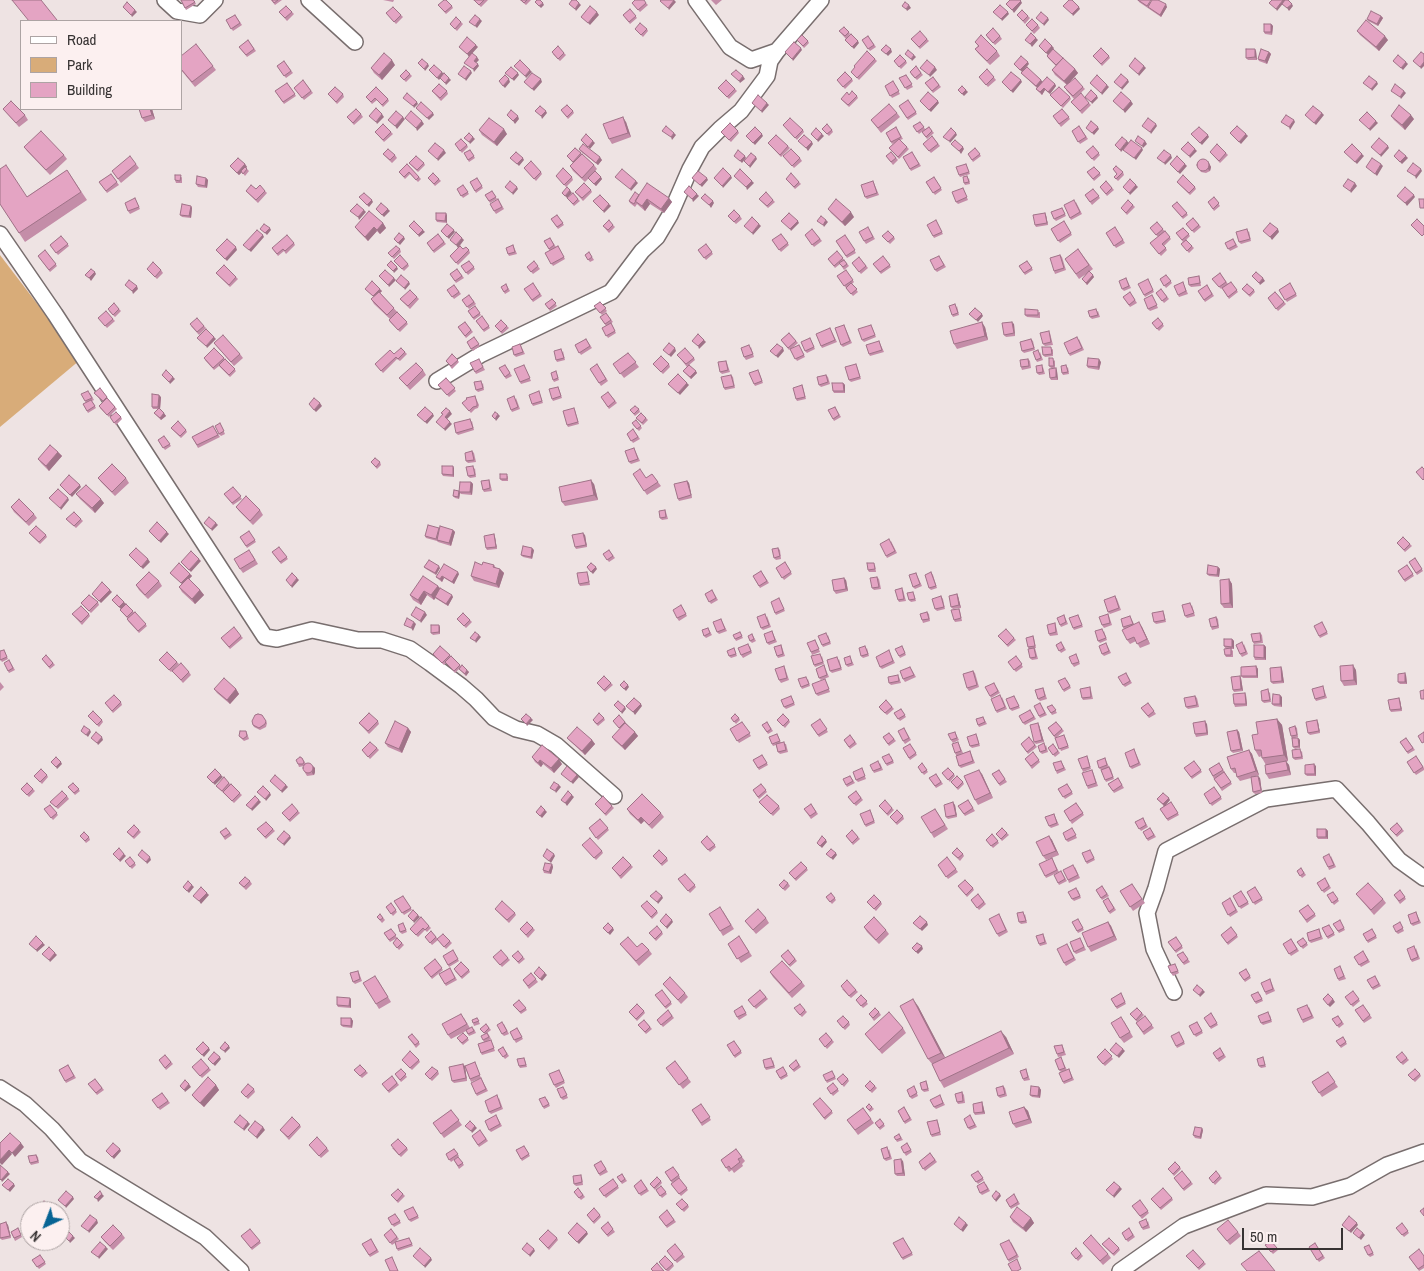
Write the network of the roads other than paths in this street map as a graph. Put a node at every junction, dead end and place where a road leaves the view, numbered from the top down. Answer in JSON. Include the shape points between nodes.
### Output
{"nodes":[{"id":1,"x":165,"y":0,"type":"edge"},
{"id":2,"x":215,"y":0,"type":"edge"},
{"id":3,"x":309,"y":0,"type":"edge"},
{"id":4,"x":696,"y":0,"type":"edge"},
{"id":5,"x":821,"y":0,"type":"edge"},
{"id":6,"x":354,"y":42,"type":"dead end"},
{"id":7,"x":777,"y":51,"type":"junction"},
{"id":8,"x":0,"y":234,"type":"edge"},
{"id":9,"x":436,"y":381,"type":"dead end"},
{"id":10,"x":614,"y":796,"type":"dead end"},
{"id":11,"x":1424,"y":878,"type":"edge"},
{"id":12,"x":1174,"y":992,"type":"dead end"},
{"id":13,"x":0,"y":1088,"type":"edge"},
{"id":14,"x":1424,"y":1152,"type":"edge"},
{"id":15,"x":241,"y":1271,"type":"edge"},
{"id":16,"x":1120,"y":1271,"type":"edge"}],
"edges":[{"from":1,"to":2,"type":"street","via":[[177,11],[200,15]]},
{"from":3,"to":6,"type":"street"},
{"from":4,"to":7,"type":"street","via":[[730,47],[750,60]]},
{"from":5,"to":7,"type":"street"},
{"from":7,"to":9,"type":"street","via":[[767,76],[741,112],[702,147],[657,237],[610,292],[480,355]]},
{"from":8,"to":10,"type":"street","via":[[265,637],[277,639],[312,630],[358,640],[382,640],[410,649],[461,686],[494,718],[556,745]]},
{"from":11,"to":12,"type":"street","via":[[1399,860],[1336,789],[1266,799],[1166,851],[1147,913],[1154,949]]},
{"from":13,"to":15,"type":"street","via":[[25,1104],[80,1161],[205,1237]]},
{"from":14,"to":16,"type":"street","via":[[1387,1165],[1350,1186],[1312,1197],[1266,1195],[1184,1226]]}]}
